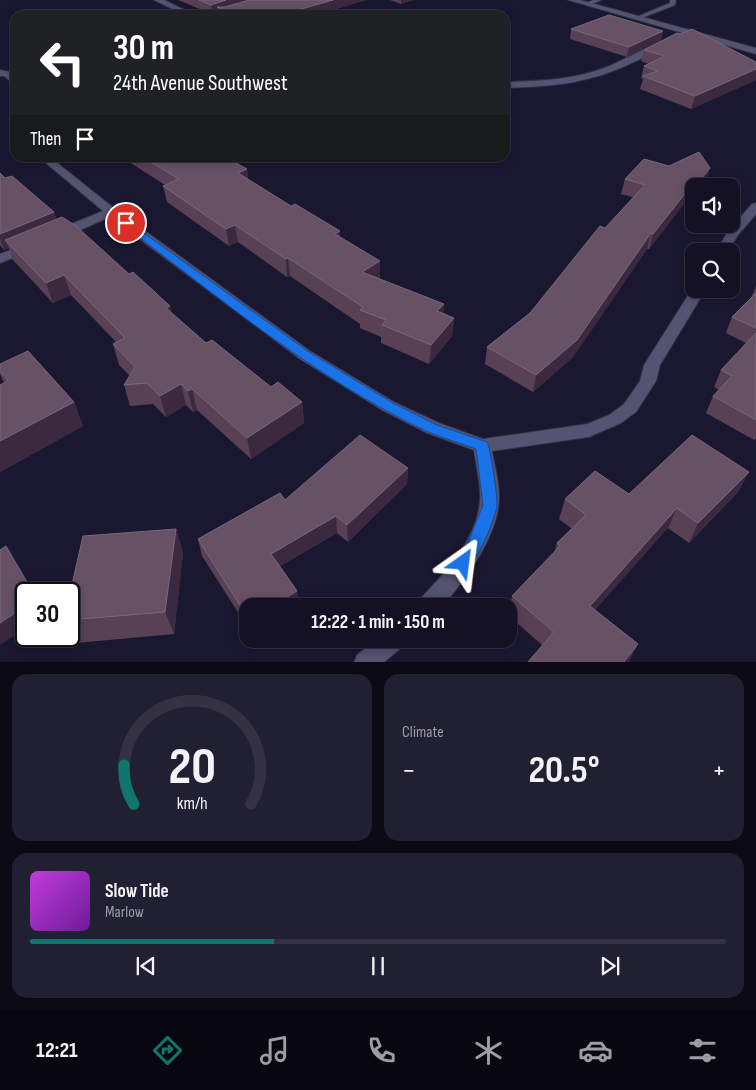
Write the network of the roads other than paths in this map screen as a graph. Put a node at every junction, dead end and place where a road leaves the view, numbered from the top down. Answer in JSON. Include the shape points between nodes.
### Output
{"nodes":[{"id":1,"x":158,"y":0,"type":"edge"},
{"id":2,"x":572,"y":0,"type":"edge"},
{"id":3,"x":598,"y":0,"type":"edge"},
{"id":4,"x":673,"y":0,"type":"edge"},
{"id":5,"x":588,"y":4,"type":"junction"},
{"id":6,"x":181,"y":10,"type":"edge"},
{"id":7,"x":637,"y":18,"type":"junction"},
{"id":8,"x":688,"y":32,"type":"junction"},
{"id":9,"x":756,"y":51,"type":"edge"},
{"id":10,"x":510,"y":85,"type":"edge"},
{"id":11,"x":50,"y":162,"type":"edge"},
{"id":12,"x":756,"y":207,"type":"edge"},
{"id":13,"x":111,"y":212,"type":"junction"},
{"id":14,"x":727,"y":243,"type":"edge"},
{"id":15,"x":0,"y":259,"type":"edge"},
{"id":16,"x":694,"y":298,"type":"edge"},
{"id":17,"x":482,"y":446,"type":"junction"},
{"id":18,"x":436,"y":598,"type":"edge"},
{"id":19,"x":383,"y":648,"type":"edge"},
{"id":20,"x":365,"y":662,"type":"edge"}],
"edges":[{"from":1,"to":6,"type":"street"},
{"from":2,"to":5,"type":"street"},
{"from":3,"to":5,"type":"lane"},
{"from":4,"to":7,"type":"lane","via":[[673,4]]},
{"from":5,"to":7,"type":"street"},
{"from":7,"to":8,"type":"street"},
{"from":8,"to":9,"type":"street"},
{"from":8,"to":10,"type":"street","via":[[627,62],[588,76]]},
{"from":11,"to":13,"type":"street"},
{"from":12,"to":14,"type":"street"},
{"from":13,"to":15,"type":"street"},
{"from":13,"to":17,"type":"street","via":[[305,355],[388,406],[432,428]]},
{"from":16,"to":17,"type":"street","via":[[652,366],[640,395],[615,419],[589,430]]},
{"from":17,"to":18,"type":"street","via":[[490,505],[473,549]]},
{"from":19,"to":20,"type":"street"}]}
